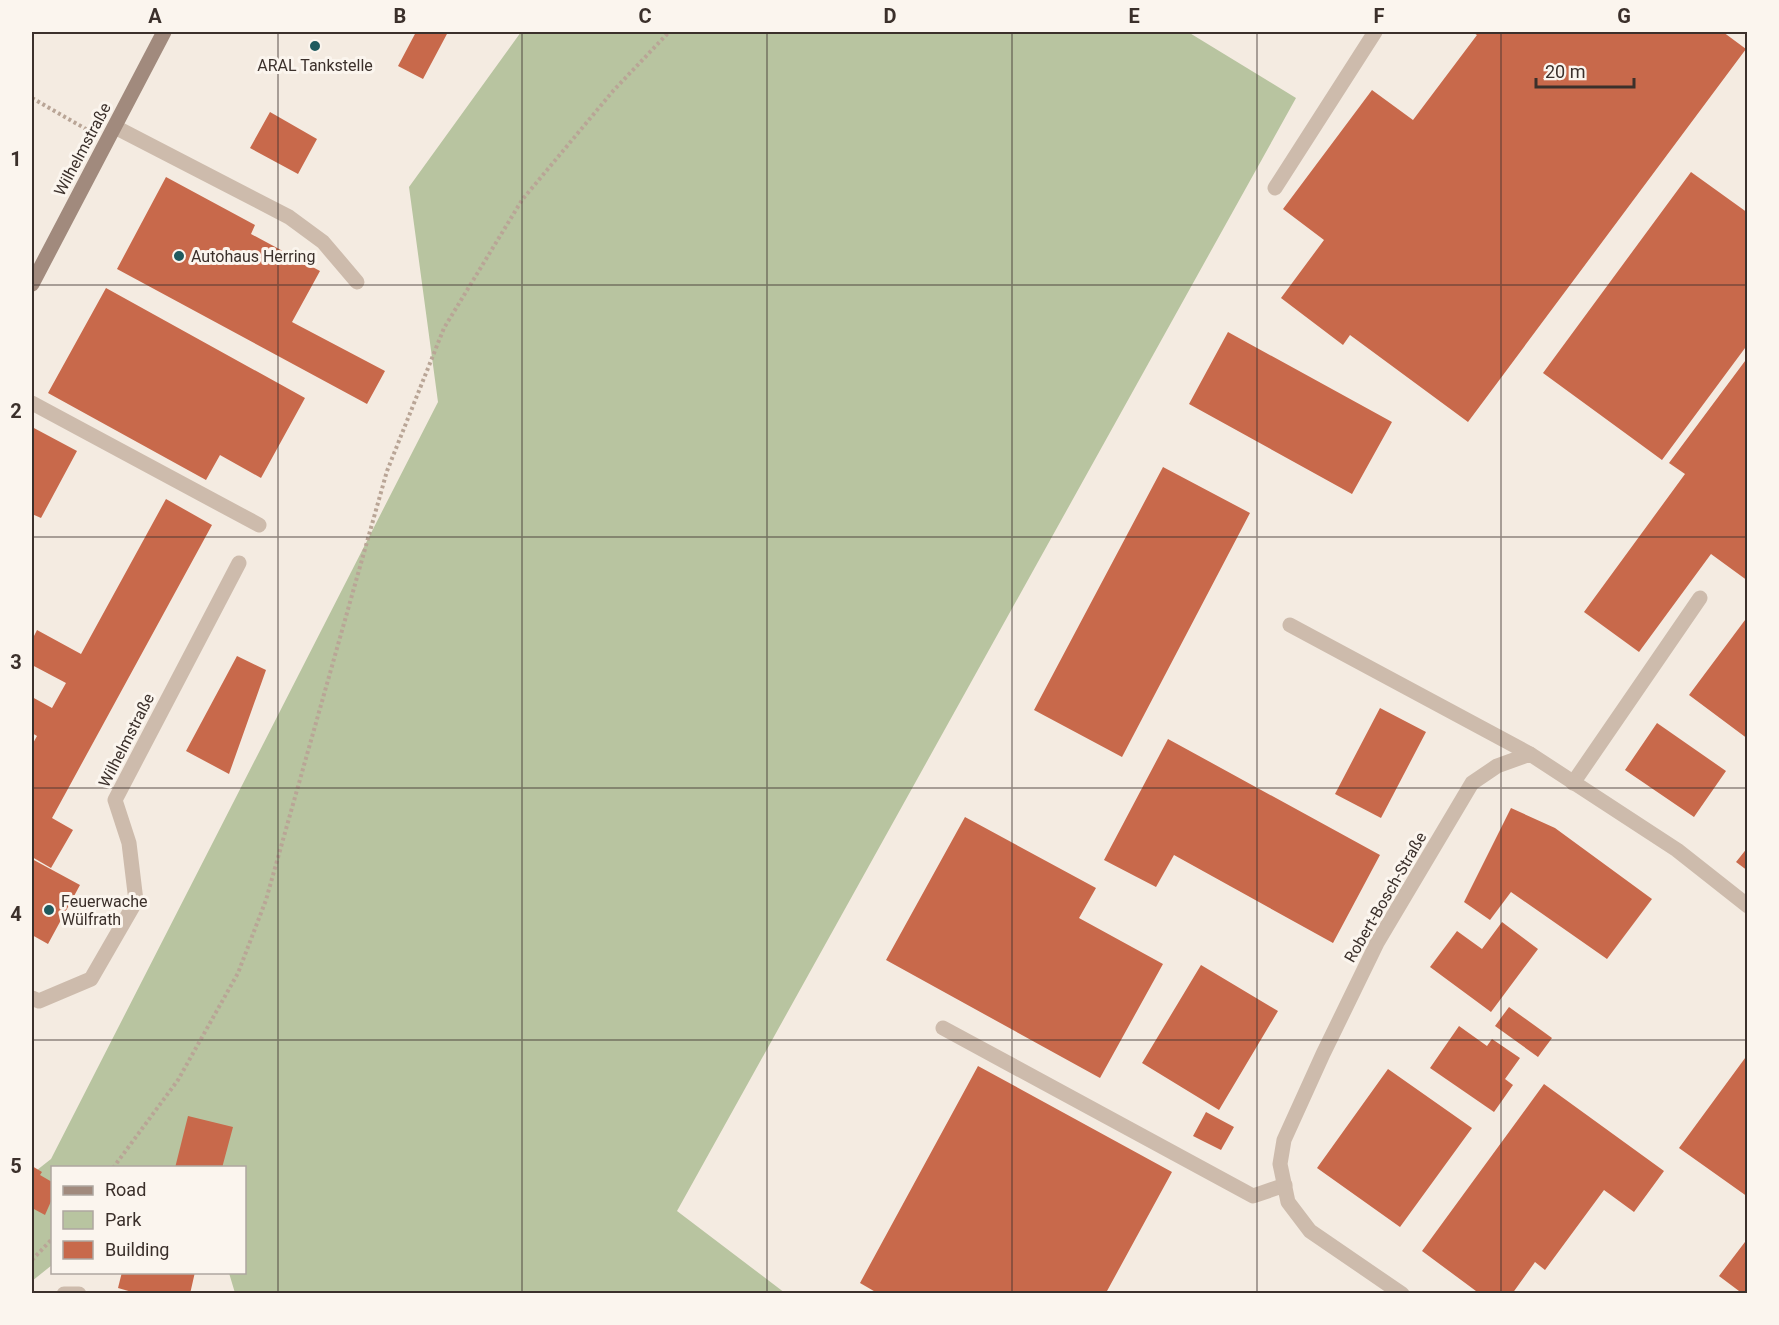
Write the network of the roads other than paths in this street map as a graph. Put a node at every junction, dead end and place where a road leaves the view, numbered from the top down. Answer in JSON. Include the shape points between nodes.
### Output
{"nodes":[{"id":1,"x":164,"y":32,"type":"edge"},
{"id":2,"x":1375,"y":32,"type":"edge"},
{"id":3,"x":115,"y":127,"type":"junction"},
{"id":4,"x":1275,"y":188,"type":"dead end"},
{"id":5,"x":357,"y":282,"type":"dead end"},
{"id":6,"x":32,"y":284,"type":"edge"},
{"id":7,"x":32,"y":403,"type":"edge"},
{"id":8,"x":259,"y":525,"type":"dead end"},
{"id":9,"x":239,"y":563,"type":"dead end"},
{"id":10,"x":1700,"y":598,"type":"dead end"},
{"id":11,"x":1290,"y":625,"type":"dead end"},
{"id":12,"x":1530,"y":754,"type":"junction"},
{"id":13,"x":1574,"y":783,"type":"junction"},
{"id":14,"x":1748,"y":906,"type":"edge"},
{"id":15,"x":32,"y":998,"type":"edge"},
{"id":16,"x":943,"y":1028,"type":"dead end"},
{"id":17,"x":1285,"y":1185,"type":"junction"},
{"id":18,"x":64,"y":1293,"type":"edge"},
{"id":19,"x":79,"y":1293,"type":"edge"},
{"id":20,"x":1402,"y":1293,"type":"edge"}],
"edges":[{"from":1,"to":3,"type":"main road","name":"Wilhelmstraße"},
{"from":2,"to":4,"type":"street"},
{"from":3,"to":5,"type":"street","via":[[289,217],[323,242]]},
{"from":3,"to":6,"type":"main road","name":"Wilhelmstraße"},
{"from":7,"to":8,"type":"street"},
{"from":9,"to":15,"type":"street","name":"Wilhelmstraße","via":[[115,800],[129,843],[136,901],[92,979],[39,1000]]},
{"from":10,"to":13,"type":"street"},
{"from":11,"to":12,"type":"street"},
{"from":12,"to":13,"type":"street"},
{"from":12,"to":17,"type":"street","name":"Robert-Bosch-Straße","via":[[1497,766],[1472,783],[1377,943],[1284,1140],[1280,1164]]},
{"from":13,"to":14,"type":"street","via":[[1677,850]]},
{"from":16,"to":17,"type":"street","via":[[1253,1196]]},
{"from":17,"to":20,"type":"street","name":"Robert-Bosch-Straße","via":[[1288,1202],[1310,1231]]},
{"from":18,"to":19,"type":"street"}]}
